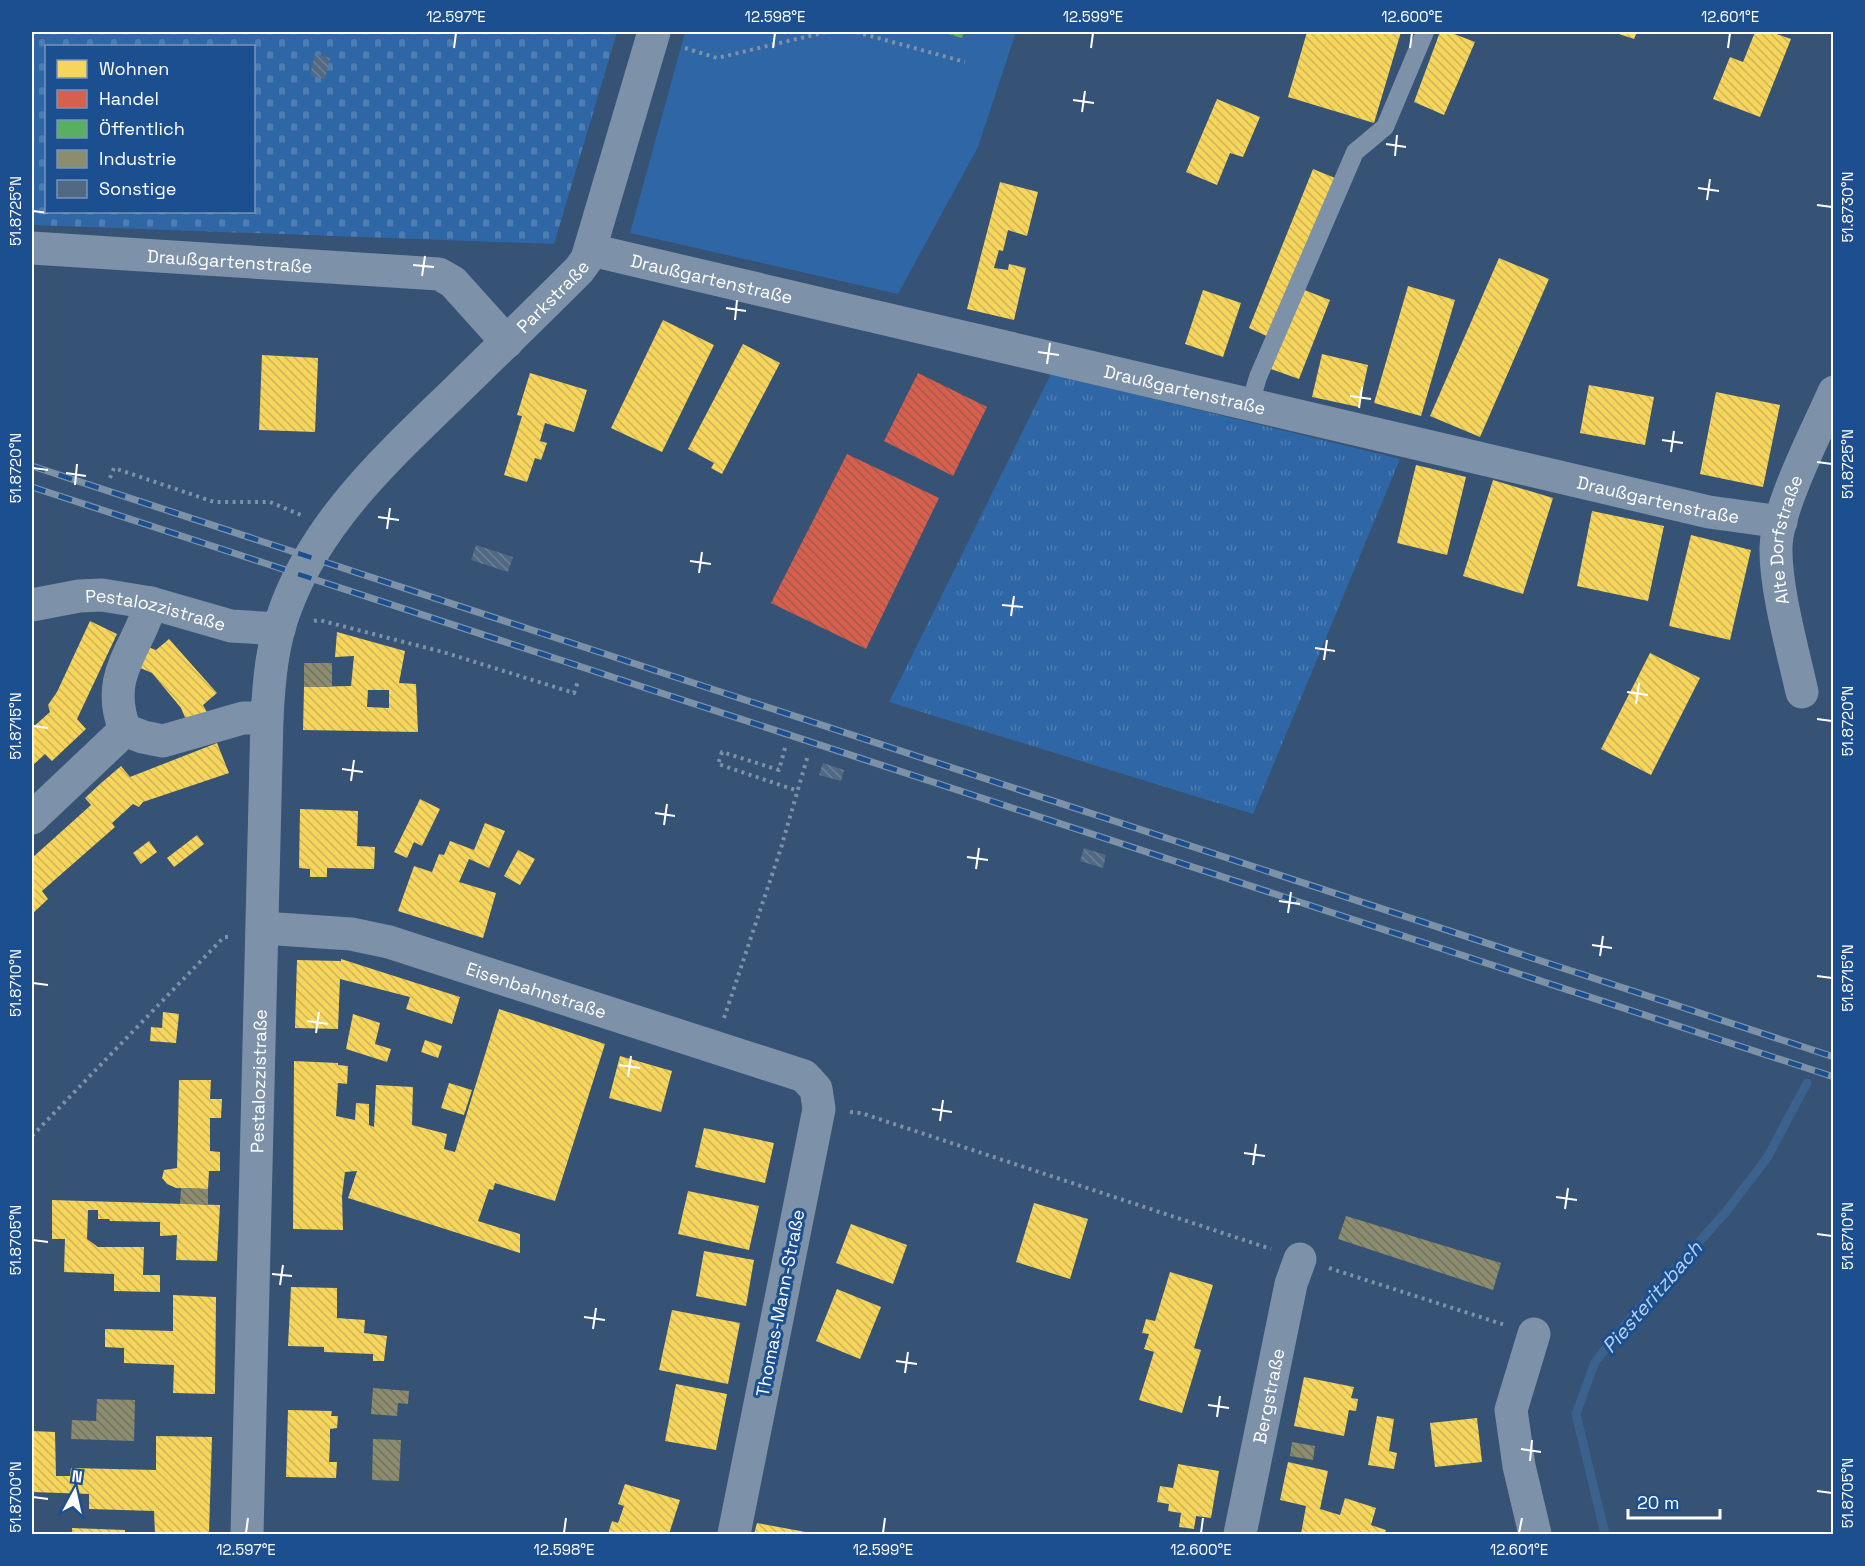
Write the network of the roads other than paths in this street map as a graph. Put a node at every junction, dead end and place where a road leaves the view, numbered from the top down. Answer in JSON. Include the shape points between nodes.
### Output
{"nodes":[{"id":1,"x":654,"y":32,"type":"edge"},
{"id":2,"x":1425,"y":32,"type":"edge"},
{"id":3,"x":32,"y":248,"type":"edge"},
{"id":4,"x":591,"y":250,"type":"junction"},
{"id":5,"x":507,"y":342,"type":"junction"},
{"id":6,"x":1833,"y":392,"type":"edge"},
{"id":7,"x":1250,"y":404,"type":"junction"},
{"id":8,"x":350,"y":500,"type":"joint"},
{"id":9,"x":1781,"y":522,"type":"junction"},
{"id":10,"x":151,"y":603,"type":"junction"},
{"id":11,"x":32,"y":604,"type":"edge"},
{"id":12,"x":279,"y":629,"type":"junction"},
{"id":13,"x":1802,"y":692,"type":"dead end"},
{"id":14,"x":267,"y":718,"type":"junction"},
{"id":15,"x":125,"y":730,"type":"junction"},
{"id":16,"x":32,"y":818,"type":"edge"},
{"id":17,"x":262,"y":933,"type":"junction"},
{"id":18,"x":819,"y":1109,"type":"joint"},
{"id":19,"x":1300,"y":1259,"type":"road end"},
{"id":20,"x":1534,"y":1334,"type":"road end"},
{"id":21,"x":247,"y":1534,"type":"edge"},
{"id":22,"x":734,"y":1534,"type":"edge"},
{"id":23,"x":1240,"y":1534,"type":"edge"},
{"id":24,"x":1535,"y":1534,"type":"edge"}],
"edges":[{"from":1,"to":4,"type":"street","name":"Parkstraße"},
{"from":2,"to":7,"type":"lane","via":[[1384,127],[1355,152],[1258,377]]},
{"from":3,"to":5,"type":"street","name":"Draußgartenstraße","via":[[439,274],[453,282]]},
{"from":4,"to":5,"type":"street","name":"Parkstraße","via":[[579,270]]},
{"from":4,"to":7,"type":"street","name":"Draußgartenstraße"},
{"from":5,"to":8,"type":"street","name":"Parkstraße","via":[[392,453]]},
{"from":6,"to":9,"type":"street","name":"Alte Dorfstraße"},
{"from":7,"to":9,"type":"street","name":"Draußgartenstraße","via":[[1709,512]]},
{"from":8,"to":12,"type":"street","name":"Pestalozzistraße","via":[[300,575]]},
{"from":9,"to":13,"type":"street","name":"Alte Dorfstraße","via":[[1776,547],[1779,575]]},
{"from":10,"to":11,"type":"street","name":"Pestalozzistraße","via":[[102,595]]},
{"from":10,"to":12,"type":"street","name":"Pestalozzistraße","via":[[221,624]]},
{"from":10,"to":15,"type":"street","via":[[116,693]]},
{"from":12,"to":14,"type":"street","name":"Pestalozzistraße","via":[[269,680]]},
{"from":14,"to":15,"type":"street","via":[[243,718],[163,741]]},
{"from":14,"to":17,"type":"street","name":"Pestalozzistraße"},
{"from":15,"to":16,"type":"street"},
{"from":17,"to":18,"type":"street","name":"Eisenbahnstraße","via":[[351,934],[390,942],[804,1076],[816,1089]]},
{"from":17,"to":21,"type":"street","name":"Pestalozzistraße"},
{"from":18,"to":22,"type":"street","name":"Thomas-Mann-Straße"},
{"from":19,"to":23,"type":"street","name":"Bergstraße","via":[[1291,1284]]},
{"from":20,"to":24,"type":"street","via":[[1511,1410],[1514,1444]]}]}
